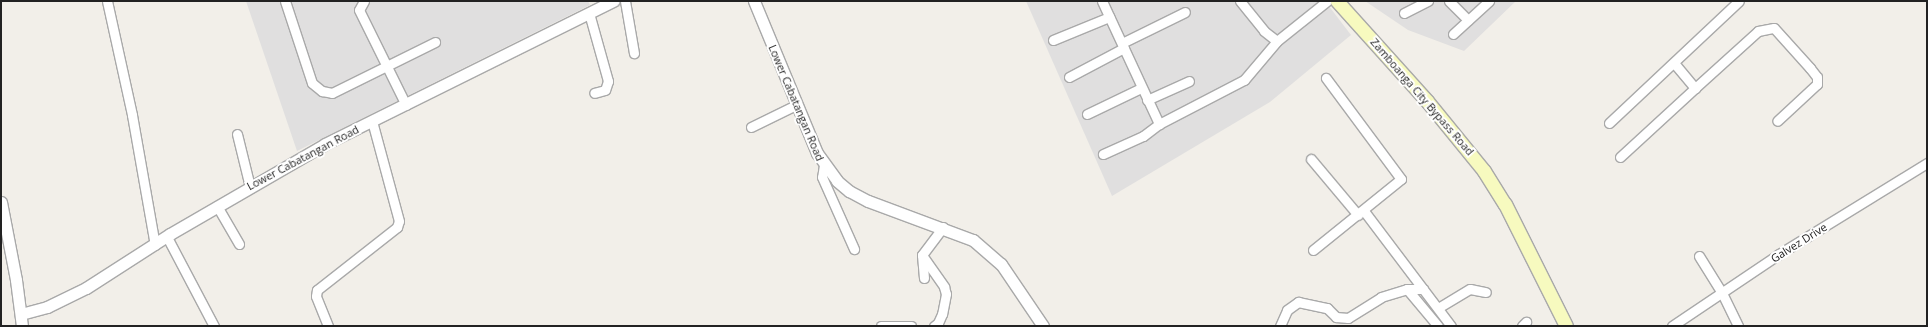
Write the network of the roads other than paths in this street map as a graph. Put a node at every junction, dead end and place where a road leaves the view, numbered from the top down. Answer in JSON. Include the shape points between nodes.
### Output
{"nodes":[{"id":1,"x":107,"y":1,"type":"edge"},
{"id":2,"x":285,"y":1,"type":"edge"},
{"id":3,"x":364,"y":1,"type":"edge"},
{"id":4,"x":613,"y":1,"type":"edge"},
{"id":5,"x":625,"y":1,"type":"edge"},
{"id":6,"x":754,"y":1,"type":"edge"},
{"id":7,"x":1327,"y":1,"type":"edge"},
{"id":8,"x":1337,"y":1,"type":"edge"},
{"id":9,"x":1428,"y":1,"type":"edge"},
{"id":10,"x":1449,"y":1,"type":"edge"},
{"id":11,"x":1489,"y":1,"type":"edge"},
{"id":12,"x":1739,"y":1,"type":"edge"},
{"id":13,"x":1106,"y":2,"type":"edge"},
{"id":14,"x":1245,"y":2,"type":"edge"},
{"id":15,"x":1185,"y":12,"type":"dead end"},
{"id":16,"x":588,"y":13,"type":"junction"},
{"id":17,"x":1404,"y":13,"type":"dead end"},
{"id":18,"x":1109,"y":16,"type":"junction"},
{"id":19,"x":1468,"y":20,"type":"junction"},
{"id":20,"x":1453,"y":34,"type":"dead end"},
{"id":21,"x":1053,"y":40,"type":"dead end"},
{"id":22,"x":1277,"y":41,"type":"junction"},
{"id":23,"x":435,"y":42,"type":"dead end"},
{"id":24,"x":1123,"y":45,"type":"junction"},
{"id":25,"x":634,"y":53,"type":"dead end"},
{"id":26,"x":1674,"y":63,"type":"junction"},
{"id":27,"x":387,"y":66,"type":"junction"},
{"id":28,"x":1069,"y":77,"type":"dead end"},
{"id":29,"x":1326,"y":78,"type":"dead end"},
{"id":30,"x":1189,"y":81,"type":"dead end"},
{"id":31,"x":1141,"y":88,"type":"junction"},
{"id":32,"x":1695,"y":88,"type":"junction"},
{"id":33,"x":594,"y":93,"type":"dead end"},
{"id":34,"x":1147,"y":100,"type":"junction"},
{"id":35,"x":406,"y":105,"type":"junction"},
{"id":36,"x":796,"y":105,"type":"junction"},
{"id":37,"x":1087,"y":114,"type":"dead end"},
{"id":38,"x":372,"y":121,"type":"junction"},
{"id":39,"x":1777,"y":121,"type":"dead end"},
{"id":40,"x":1609,"y":123,"type":"dead end"},
{"id":41,"x":1159,"y":124,"type":"junction"},
{"id":42,"x":751,"y":127,"type":"dead end"},
{"id":43,"x":237,"y":134,"type":"dead end"},
{"id":44,"x":1103,"y":154,"type":"dead end"},
{"id":45,"x":1620,"y":157,"type":"dead end"},
{"id":46,"x":1311,"y":159,"type":"dead end"},
{"id":47,"x":1927,"y":162,"type":"edge"},
{"id":48,"x":824,"y":165,"type":"junction"},
{"id":49,"x":250,"y":186,"type":"junction"},
{"id":50,"x":1,"y":202,"type":"edge"},
{"id":51,"x":218,"y":206,"type":"junction"},
{"id":52,"x":1361,"y":213,"type":"junction"},
{"id":53,"x":942,"y":227,"type":"junction"},
{"id":54,"x":167,"y":237,"type":"junction"},
{"id":55,"x":238,"y":244,"type":"dead end"},
{"id":56,"x":155,"y":245,"type":"junction"},
{"id":57,"x":854,"y":250,"type":"dead end"},
{"id":58,"x":1313,"y":250,"type":"dead end"},
{"id":59,"x":922,"y":255,"type":"junction"},
{"id":60,"x":1699,"y":256,"type":"dead end"},
{"id":61,"x":924,"y":278,"type":"dead end"},
{"id":62,"x":1407,"y":289,"type":"junction"},
{"id":63,"x":1423,"y":289,"type":"junction"},
{"id":64,"x":1486,"y":292,"type":"dead end"},
{"id":65,"x":1722,"y":293,"type":"junction"},
{"id":66,"x":1438,"y":308,"type":"junction"},
{"id":67,"x":21,"y":314,"type":"junction"},
{"id":68,"x":22,"y":326,"type":"edge"},
{"id":69,"x":214,"y":326,"type":"edge"},
{"id":70,"x":328,"y":326,"type":"edge"},
{"id":71,"x":881,"y":326,"type":"edge"},
{"id":72,"x":911,"y":326,"type":"edge"},
{"id":73,"x":934,"y":326,"type":"edge"},
{"id":74,"x":1043,"y":326,"type":"edge"},
{"id":75,"x":1280,"y":326,"type":"edge"},
{"id":76,"x":1438,"y":326,"type":"edge"},
{"id":77,"x":1451,"y":326,"type":"edge"},
{"id":78,"x":1566,"y":326,"type":"edge"},
{"id":79,"x":1672,"y":326,"type":"edge"},
{"id":80,"x":1738,"y":326,"type":"edge"}],
"edges":[{"from":1,"to":56,"type":"street","via":[[132,115]]},
{"from":2,"to":27,"type":"street","via":[[312,83],[322,91],[332,92]]},
{"from":3,"to":27,"type":"street","via":[[359,10]]},
{"from":4,"to":16,"type":"street","name":"Lower Cabatangan Road"},
{"from":5,"to":25,"type":"street"},
{"from":6,"to":36,"type":"street","name":"Lower Cabatangan Road"},
{"from":7,"to":22,"type":"street"},
{"from":8,"to":78,"type":"main road","name":"Zamboanga City Bypass Road","via":[[1427,101],[1484,171],[1505,204]]},
{"from":9,"to":17,"type":"street"},
{"from":10,"to":19,"type":"street"},
{"from":11,"to":19,"type":"street"},
{"from":12,"to":26,"type":"street"},
{"from":13,"to":18,"type":"street"},
{"from":14,"to":22,"type":"street","via":[[1264,31]]},
{"from":15,"to":24,"type":"street"},
{"from":16,"to":33,"type":"street","via":[[608,80],[605,90]]},
{"from":16,"to":35,"type":"street","name":"Lower Cabatangan Road"},
{"from":18,"to":21,"type":"street"},
{"from":18,"to":24,"type":"street"},
{"from":19,"to":20,"type":"street"},
{"from":22,"to":41,"type":"street","via":[[1244,80]]},
{"from":23,"to":27,"type":"street"},
{"from":24,"to":28,"type":"street"},
{"from":24,"to":31,"type":"street"},
{"from":26,"to":32,"type":"street"},
{"from":26,"to":40,"type":"street"},
{"from":27,"to":35,"type":"street"},
{"from":29,"to":52,"type":"street","via":[[1401,179]]},
{"from":30,"to":34,"type":"street"},
{"from":31,"to":34,"type":"street"},
{"from":31,"to":37,"type":"street"},
{"from":32,"to":39,"type":"street","via":[[1758,31],[1774,28],[1817,77],[1814,89]]},
{"from":32,"to":45,"type":"street"},
{"from":34,"to":41,"type":"street"},
{"from":35,"to":38,"type":"street","name":"Lower Cabatangan Road"},
{"from":36,"to":42,"type":"street"},
{"from":36,"to":48,"type":"street","name":"Lower Cabatangan Road"},
{"from":38,"to":49,"type":"street","name":"Lower Cabatangan Road"},
{"from":38,"to":70,"type":"street","via":[[399,221],[397,227],[317,290],[316,296]]},
{"from":41,"to":44,"type":"street","via":[[1143,136]]},
{"from":43,"to":49,"type":"street"},
{"from":46,"to":52,"type":"street"},
{"from":47,"to":65,"type":"street","name":"Galvez Drive","via":[[1779,254]]},
{"from":48,"to":53,"type":"street","name":"Lower Cabatangan Road","via":[[849,191],[868,201]]},
{"from":48,"to":57,"type":"street","via":[[822,177]]},
{"from":49,"to":51,"type":"street","name":"Lower Cabatangan Road"},
{"from":50,"to":67,"type":"street"},
{"from":51,"to":54,"type":"street","name":"Lower Cabatangan Road"},
{"from":51,"to":55,"type":"street"},
{"from":52,"to":58,"type":"street"},
{"from":52,"to":63,"type":"street"},
{"from":53,"to":59,"type":"street"},
{"from":53,"to":74,"type":"street","name":"Lower Cabatangan Road","via":[[973,240],[1002,264]]},
{"from":54,"to":56,"type":"street","name":"Lower Cabatangan Road"},
{"from":54,"to":69,"type":"street"},
{"from":56,"to":67,"type":"street","name":"Lower Cabatangan Road","via":[[62,301]]},
{"from":59,"to":61,"type":"street"},
{"from":59,"to":73,"type":"street","via":[[946,294],[942,314]]},
{"from":60,"to":65,"type":"street"},
{"from":62,"to":63,"type":"street"},
{"from":62,"to":75,"type":"street","via":[[1381,297],[1348,318],[1336,317],[1327,308],[1298,302],[1286,310]]},
{"from":62,"to":76,"type":"street"},
{"from":63,"to":66,"type":"street"},
{"from":64,"to":66,"type":"street","via":[[1470,289]]},
{"from":65,"to":79,"type":"street","name":"Galvez Drive"},
{"from":65,"to":80,"type":"street"},
{"from":66,"to":77,"type":"street"},
{"from":67,"to":68,"type":"street"},
{"from":71,"to":72,"type":"street"}]}
